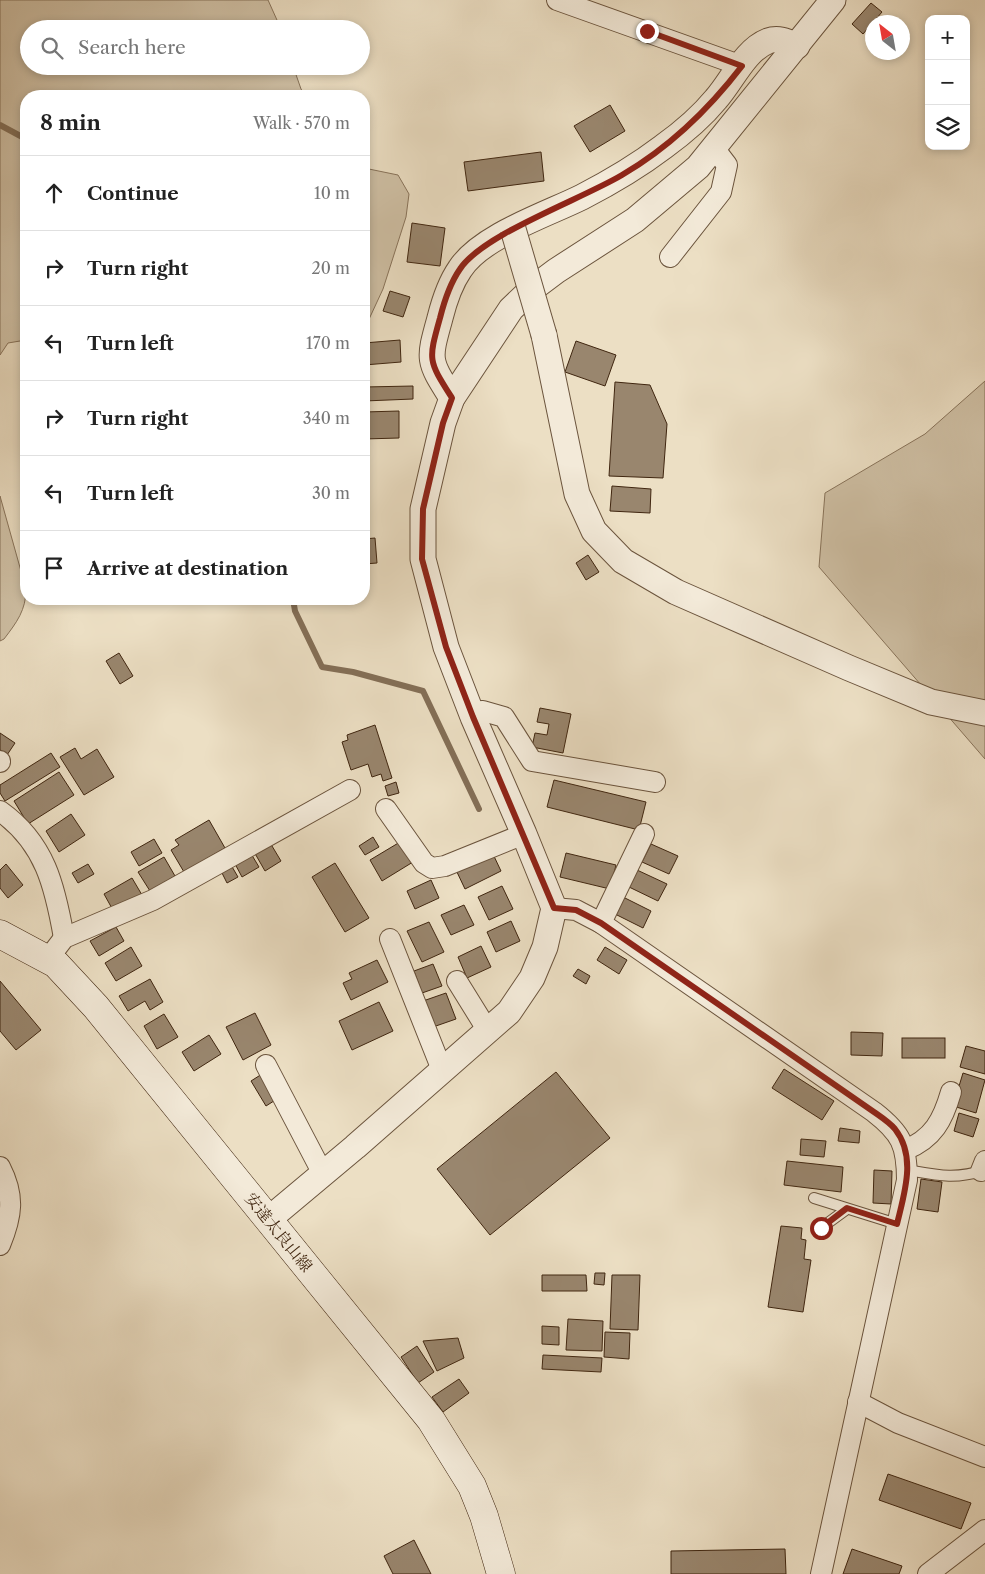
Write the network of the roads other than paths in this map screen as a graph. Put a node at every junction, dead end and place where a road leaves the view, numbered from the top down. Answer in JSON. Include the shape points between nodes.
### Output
{"nodes":[{"id":1,"x":558,"y":0,"type":"edge"},
{"id":2,"x":833,"y":0,"type":"edge"},
{"id":3,"x":797,"y":46,"type":"junction"},
{"id":4,"x":742,"y":66,"type":"junction"},
{"id":5,"x":714,"y":148,"type":"junction"},
{"id":6,"x":513,"y":229,"type":"junction"},
{"id":7,"x":670,"y":257,"type":"dead end"},
{"id":8,"x":452,"y":398,"type":"junction"},
{"id":9,"x":471,"y":712,"type":"junction"},
{"id":10,"x":985,"y":713,"type":"edge"},
{"id":11,"x":655,"y":782,"type":"dead end"},
{"id":12,"x":350,"y":790,"type":"dead end"},
{"id":13,"x":386,"y":809,"type":"dead end"},
{"id":14,"x":0,"y":810,"type":"edge"},
{"id":15,"x":524,"y":834,"type":"junction"},
{"id":16,"x":644,"y":834,"type":"dead end"},
{"id":17,"x":554,"y":908,"type":"junction"},
{"id":18,"x":601,"y":923,"type":"junction"},
{"id":19,"x":0,"y":934,"type":"edge"},
{"id":20,"x":390,"y":939,"type":"dead end"},
{"id":21,"x":56,"y":948,"type":"junction"},
{"id":22,"x":457,"y":981,"type":"dead end"},
{"id":23,"x":488,"y":1031,"type":"junction"},
{"id":24,"x":266,"y":1065,"type":"dead end"},
{"id":25,"x":442,"y":1070,"type":"junction"},
{"id":26,"x":951,"y":1092,"type":"dead end"},
{"id":27,"x":906,"y":1160,"type":"junction"},
{"id":28,"x":984,"y":1167,"type":"edge"},
{"id":29,"x":1,"y":1172,"type":"edge"},
{"id":30,"x":323,"y":1174,"type":"junction"},
{"id":31,"x":814,"y":1198,"type":"dead end"},
{"id":32,"x":847,"y":1208,"type":"junction"},
{"id":33,"x":268,"y":1219,"type":"junction"},
{"id":34,"x":897,"y":1224,"type":"junction"},
{"id":35,"x":821,"y":1228,"type":"dead end"},
{"id":36,"x":0,"y":1245,"type":"edge"},
{"id":37,"x":858,"y":1402,"type":"junction"},
{"id":38,"x":985,"y":1457,"type":"edge"},
{"id":39,"x":985,"y":1530,"type":"edge"},
{"id":40,"x":501,"y":1574,"type":"edge"},
{"id":41,"x":821,"y":1574,"type":"edge"},
{"id":42,"x":928,"y":1574,"type":"edge"}],
"edges":[{"from":1,"to":4,"type":"street"},
{"from":2,"to":3,"type":"street"},
{"from":3,"to":4,"type":"street","via":[[782,39],[770,40],[755,48]]},
{"from":3,"to":5,"type":"street"},
{"from":4,"to":6,"type":"street","via":[[716,100],[665,146],[623,174]]},
{"from":5,"to":7,"type":"street","via":[[727,165],[721,192]]},
{"from":5,"to":8,"type":"street","via":[[698,167],[656,203],[532,288],[510,309]]},
{"from":6,"to":8,"type":"street","via":[[473,254],[460,269],[441,313],[431,362]]},
{"from":6,"to":10,"type":"street","bridge":true,"via":[[544,335],[577,494],[594,531],[623,561],[676,592],[849,668],[931,702]]},
{"from":8,"to":9,"type":"street","via":[[423,509],[422,559],[446,647]]},
{"from":9,"to":11,"type":"street","via":[[483,711],[504,717],[532,761]]},
{"from":9,"to":15,"type":"street"},
{"from":12,"to":21,"type":"street","via":[[153,900]]},
{"from":13,"to":15,"type":"street","via":[[424,863],[432,868],[445,866]]},
{"from":14,"to":21,"type":"street","via":[[29,837],[46,863],[58,904]]},
{"from":15,"to":17,"type":"street"},
{"from":16,"to":18,"type":"street"},
{"from":17,"to":18,"type":"street","via":[[576,910]]},
{"from":17,"to":23,"type":"street","via":[[545,947],[532,978],[509,1012]]},
{"from":18,"to":27,"type":"street","via":[[874,1112],[896,1130]]},
{"from":19,"to":21,"type":"main road","name":"安達太良山線"},
{"from":20,"to":25,"type":"street"},
{"from":21,"to":33,"type":"main road","name":"安達太良山線","via":[[56,964],[96,1007]]},
{"from":22,"to":23,"type":"street"},
{"from":23,"to":25,"type":"street"},
{"from":24,"to":30,"type":"street"},
{"from":25,"to":30,"type":"street"},
{"from":26,"to":27,"type":"street","via":[[938,1127]]},
{"from":27,"to":28,"type":"lane","via":[[948,1178]]},
{"from":27,"to":34,"type":"street"},
{"from":29,"to":36,"type":"street","via":[[11,1197],[7,1226]]},
{"from":30,"to":33,"type":"street"},
{"from":31,"to":32,"type":"lane"},
{"from":32,"to":34,"type":"lane"},
{"from":32,"to":35,"type":"lane"},
{"from":33,"to":40,"type":"main road","name":"安達太良山線","via":[[431,1420],[472,1486]]},
{"from":34,"to":37,"type":"street"},
{"from":37,"to":38,"type":"street","via":[[898,1423]]},
{"from":37,"to":41,"type":"street"},
{"from":39,"to":42,"type":"street"}]}
